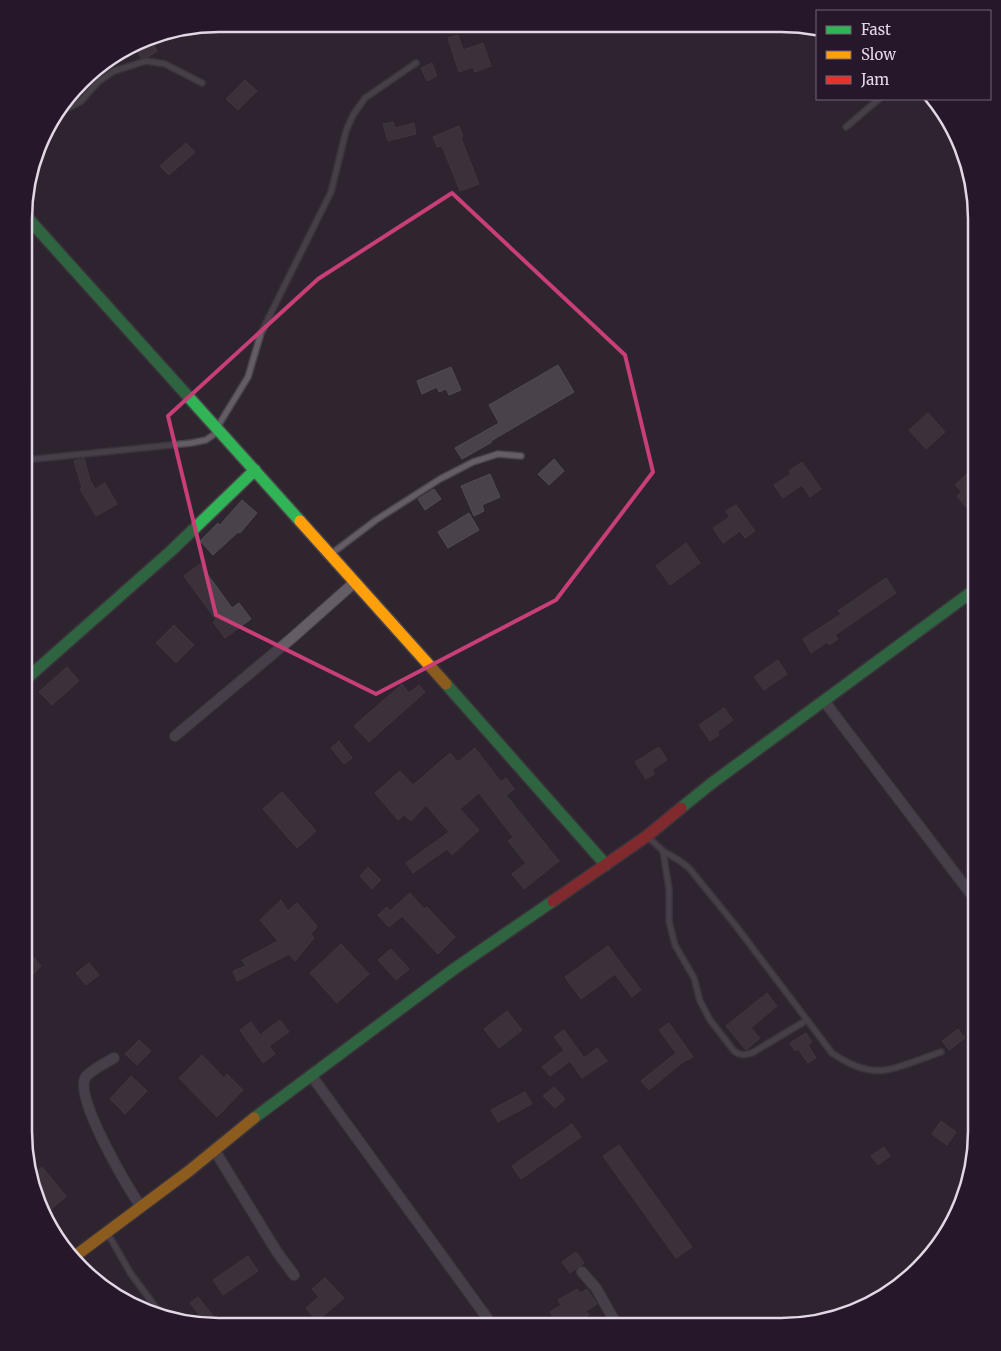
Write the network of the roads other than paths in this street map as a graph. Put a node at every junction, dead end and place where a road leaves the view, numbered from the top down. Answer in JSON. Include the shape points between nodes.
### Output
{"nodes":[{"id":1,"x":416,"y":63,"type":"dead end"},
{"id":2,"x":202,"y":82,"type":"dead end"},
{"id":3,"x":878,"y":100,"type":"edge"},
{"id":4,"x":71,"y":106,"type":"edge"},
{"id":5,"x":846,"y":127,"type":"dead end"},
{"id":6,"x":32,"y":223,"type":"edge"},
{"id":7,"x":218,"y":430,"type":"junction"},
{"id":8,"x":521,"y":456,"type":"dead end"},
{"id":9,"x":32,"y":459,"type":"edge"},
{"id":10,"x":255,"y":470,"type":"junction"},
{"id":11,"x":330,"y":554,"type":"junction"},
{"id":12,"x":355,"y":582,"type":"junction"},
{"id":13,"x":968,"y":595,"type":"edge"},
{"id":14,"x":32,"y":674,"type":"edge"},
{"id":15,"x":824,"y":701,"type":"junction"},
{"id":16,"x":176,"y":736,"type":"dead end"},
{"id":17,"x":647,"y":836,"type":"junction"},
{"id":18,"x":663,"y":851,"type":"junction"},
{"id":19,"x":606,"y":864,"type":"junction"},
{"id":20,"x":968,"y":890,"type":"edge"},
{"id":21,"x":807,"y":1020,"type":"junction"},
{"id":22,"x":941,"y":1052,"type":"dead end"},
{"id":23,"x":114,"y":1058,"type":"dead end"},
{"id":24,"x":311,"y":1075,"type":"junction"},
{"id":25,"x":215,"y":1151,"type":"junction"},
{"id":26,"x":140,"y":1207,"type":"junction"},
{"id":27,"x":107,"y":1233,"type":"junction"},
{"id":28,"x":78,"y":1254,"type":"edge"},
{"id":29,"x":582,"y":1272,"type":"dead end"},
{"id":30,"x":294,"y":1275,"type":"dead end"},
{"id":31,"x":156,"y":1307,"type":"edge"},
{"id":32,"x":487,"y":1318,"type":"edge"},
{"id":33,"x":613,"y":1318,"type":"edge"}],
"edges":[{"from":1,"to":7,"type":"lane","via":[[365,98],[352,115],[331,192],[261,334],[248,377]]},
{"from":2,"to":4,"type":"lane","via":[[165,64],[146,61],[114,71]]},
{"from":3,"to":5,"type":"lane"},
{"from":6,"to":7,"type":"street"},
{"from":7,"to":9,"type":"lane","via":[[206,440],[191,444]]},
{"from":7,"to":10,"type":"street"},
{"from":8,"to":11,"type":"lane","via":[[498,454],[456,470],[403,502]]},
{"from":10,"to":11,"type":"street"},
{"from":10,"to":14,"type":"street","via":[[171,551]]},
{"from":11,"to":12,"type":"street"},
{"from":12,"to":16,"type":"street"},
{"from":12,"to":19,"type":"street"},
{"from":13,"to":15,"type":"street"},
{"from":15,"to":17,"type":"street","via":[[712,783]]},
{"from":15,"to":20,"type":"street"},
{"from":17,"to":18,"type":"lane"},
{"from":17,"to":19,"type":"street"},
{"from":18,"to":21,"type":"lane","via":[[689,868]]},
{"from":18,"to":21,"type":"lane","via":[[675,946],[694,978],[700,1001],[710,1020],[734,1051],[744,1055],[752,1053]]},
{"from":19,"to":24,"type":"street","via":[[454,969]]},
{"from":21,"to":22,"type":"lane","via":[[832,1052],[844,1062],[862,1068],[886,1070]]},
{"from":23,"to":26,"type":"street","via":[[88,1074],[84,1088],[98,1128]]},
{"from":24,"to":25,"type":"street"},
{"from":24,"to":32,"type":"street"},
{"from":25,"to":26,"type":"street"},
{"from":25,"to":30,"type":"street","via":[[276,1252]]},
{"from":26,"to":27,"type":"street"},
{"from":27,"to":28,"type":"street"},
{"from":27,"to":31,"type":"lane"},
{"from":29,"to":33,"type":"street","via":[[596,1288]]}]}
